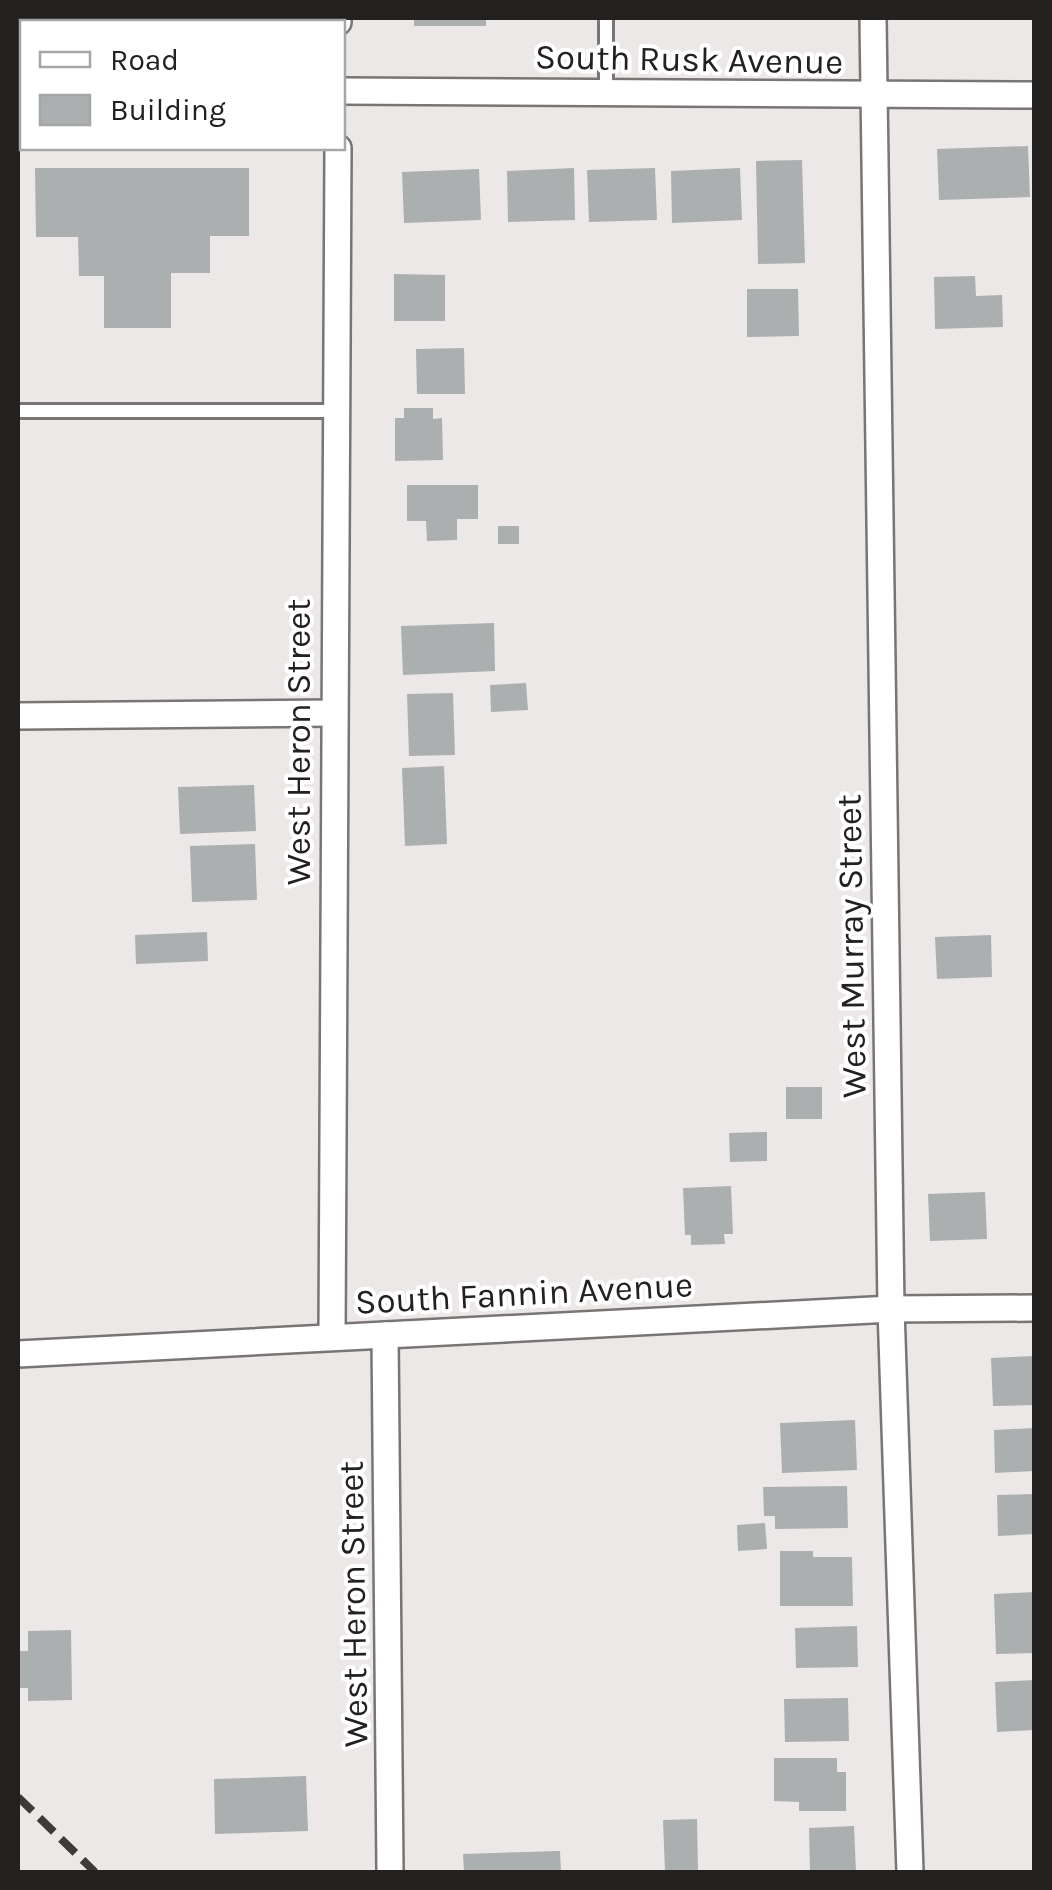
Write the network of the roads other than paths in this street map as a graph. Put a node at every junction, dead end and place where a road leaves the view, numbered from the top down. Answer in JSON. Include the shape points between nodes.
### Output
{"nodes":[{"id":1,"x":606,"y":18,"type":"edge"},
{"id":2,"x":873,"y":18,"type":"edge"},
{"id":3,"x":345,"y":91,"type":"edge"},
{"id":4,"x":606,"y":93,"type":"junction"},
{"id":5,"x":1034,"y":95,"type":"edge"},
{"id":6,"x":873,"y":96,"type":"junction"},
{"id":7,"x":338,"y":150,"type":"edge"},
{"id":8,"x":18,"y":411,"type":"edge"},
{"id":9,"x":335,"y":411,"type":"junction"},
{"id":10,"x":333,"y":714,"type":"junction"},
{"id":11,"x":18,"y":716,"type":"edge"},
{"id":12,"x":1034,"y":1308,"type":"edge"},
{"id":13,"x":891,"y":1309,"type":"junction"},
{"id":14,"x":385,"y":1336,"type":"junction"},
{"id":15,"x":332,"y":1337,"type":"junction"},
{"id":16,"x":18,"y":1354,"type":"edge"},
{"id":17,"x":390,"y":1872,"type":"edge"},
{"id":18,"x":910,"y":1872,"type":"edge"}],
"edges":[{"from":1,"to":4,"type":"lane"},
{"from":2,"to":6,"type":"street","name":"West Murray Street"},
{"from":3,"to":4,"type":"street","name":"South Rusk Avenue"},
{"from":4,"to":6,"type":"street","name":"South Rusk Avenue"},
{"from":5,"to":6,"type":"street","name":"South Rusk Avenue"},
{"from":6,"to":13,"type":"street","name":"West Murray Street"},
{"from":7,"to":9,"type":"street","name":"West Heron Street"},
{"from":8,"to":9,"type":"lane"},
{"from":9,"to":10,"type":"street","name":"West Heron Street"},
{"from":10,"to":11,"type":"street"},
{"from":10,"to":15,"type":"street","name":"West Heron Street"},
{"from":12,"to":13,"type":"street","name":"South Fannin Avenue"},
{"from":13,"to":14,"type":"street","name":"South Fannin Avenue"},
{"from":13,"to":18,"type":"street","name":"West Murray Street"},
{"from":14,"to":15,"type":"street","name":"South Fannin Avenue"},
{"from":14,"to":17,"type":"street","name":"West Heron Street"},
{"from":15,"to":16,"type":"street","name":"South Fannin Avenue"}]}
